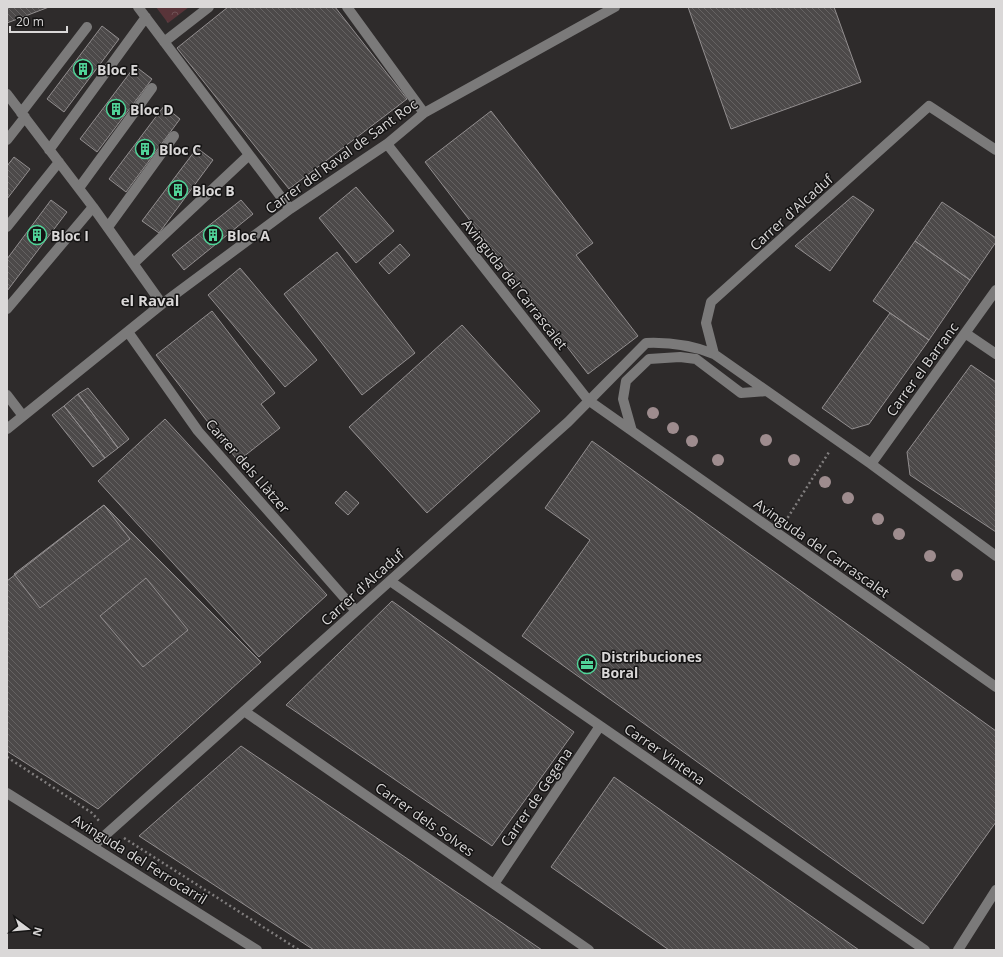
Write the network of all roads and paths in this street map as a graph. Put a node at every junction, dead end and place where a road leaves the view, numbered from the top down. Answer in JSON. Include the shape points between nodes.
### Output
{"nodes":[{"id":1,"x":138,"y":7,"type":"edge"},
{"id":2,"x":209,"y":7,"type":"edge"},
{"id":3,"x":347,"y":7,"type":"edge"},
{"id":4,"x":615,"y":7,"type":"edge"},
{"id":5,"x":146,"y":18,"type":"junction"},
{"id":6,"x":87,"y":27,"type":"dead end"},
{"id":7,"x":164,"y":42,"type":"junction"},
{"id":8,"x":152,"y":88,"type":"dead end"},
{"id":9,"x":7,"y":94,"type":"edge"},
{"id":10,"x":424,"y":113,"type":"junction"},
{"id":11,"x":23,"y":115,"type":"junction"},
{"id":12,"x":174,"y":136,"type":"dead end"},
{"id":13,"x":7,"y":140,"type":"edge"},
{"id":14,"x":387,"y":144,"type":"junction"},
{"id":15,"x":49,"y":150,"type":"junction"},
{"id":16,"x":996,"y":150,"type":"edge"},
{"id":17,"x":249,"y":155,"type":"junction"},
{"id":18,"x":59,"y":162,"type":"junction"},
{"id":19,"x":79,"y":188,"type":"junction"},
{"id":20,"x":93,"y":206,"type":"junction"},
{"id":21,"x":290,"y":209,"type":"junction"},
{"id":22,"x":7,"y":227,"type":"edge"},
{"id":23,"x":108,"y":227,"type":"junction"},
{"id":24,"x":134,"y":263,"type":"junction"},
{"id":25,"x":996,"y":290,"type":"edge"},
{"id":26,"x":162,"y":304,"type":"junction"},
{"id":27,"x":7,"y":309,"type":"edge"},
{"id":28,"x":128,"y":332,"type":"junction"},
{"id":29,"x":965,"y":333,"type":"junction"},
{"id":30,"x":714,"y":354,"type":"junction"},
{"id":31,"x":996,"y":354,"type":"edge"},
{"id":32,"x":767,"y":390,"type":"junction"},
{"id":33,"x":7,"y":395,"type":"edge"},
{"id":34,"x":588,"y":400,"type":"junction"},
{"id":35,"x":23,"y":416,"type":"junction"},
{"id":36,"x":7,"y":429,"type":"edge"},
{"id":37,"x":632,"y":431,"type":"junction"},
{"id":38,"x":837,"y":440,"type":"junction"},
{"id":39,"x":871,"y":464,"type":"junction"},
{"id":40,"x":778,"y":534,"type":"junction"},
{"id":41,"x":996,"y":556,"type":"edge"},
{"id":42,"x":390,"y":580,"type":"junction"},
{"id":43,"x":356,"y":611,"type":"junction"},
{"id":44,"x":996,"y":687,"type":"edge"},
{"id":45,"x":244,"y":711,"type":"junction"},
{"id":46,"x":600,"y":726,"type":"junction"},
{"id":47,"x":7,"y":757,"type":"edge"},
{"id":48,"x":7,"y":793,"type":"edge"},
{"id":49,"x":112,"y":829,"type":"junction"},
{"id":50,"x":93,"y":846,"type":"junction"},
{"id":51,"x":494,"y":884,"type":"junction"},
{"id":52,"x":996,"y":890,"type":"edge"},
{"id":53,"x":257,"y":950,"type":"edge"},
{"id":54,"x":299,"y":950,"type":"edge"},
{"id":55,"x":589,"y":950,"type":"edge"},
{"id":56,"x":925,"y":950,"type":"edge"},
{"id":57,"x":958,"y":950,"type":"edge"}],
"edges":[{"from":1,"to":5,"type":"street"},
{"from":2,"to":7,"type":"street"},
{"from":3,"to":10,"type":"street"},
{"from":4,"to":10,"type":"street","name":"Carrer del Raval de Sant Roc"},
{"from":5,"to":7,"type":"street"},
{"from":5,"to":15,"type":"street"},
{"from":6,"to":11,"type":"street"},
{"from":7,"to":17,"type":"street"},
{"from":8,"to":19,"type":"street"},
{"from":9,"to":11,"type":"street"},
{"from":10,"to":14,"type":"street","name":"Carrer del Raval de Sant Roc"},
{"from":11,"to":13,"type":"street"},
{"from":11,"to":15,"type":"street"},
{"from":12,"to":23,"type":"street"},
{"from":14,"to":21,"type":"street","name":"Carrer del Raval de Sant Roc"},
{"from":14,"to":34,"type":"street","name":"Avinguda del Carrascalet"},
{"from":15,"to":18,"type":"street"},
{"from":16,"to":30,"type":"street","name":"Carrer d'Alcaduf","via":[[929,106],[711,302],[706,323]]},
{"from":17,"to":21,"type":"street"},
{"from":17,"to":24,"type":"street"},
{"from":18,"to":19,"type":"street"},
{"from":18,"to":22,"type":"street"},
{"from":19,"to":20,"type":"street"},
{"from":20,"to":23,"type":"street"},
{"from":20,"to":27,"type":"street"},
{"from":21,"to":26,"type":"street","name":"Carrer del Raval de Sant Roc"},
{"from":23,"to":24,"type":"street"},
{"from":24,"to":26,"type":"street"},
{"from":25,"to":29,"type":"street","name":"Carrer el Barranc"},
{"from":26,"to":28,"type":"street","name":"Carrer del Raval de Sant Roc"},
{"from":28,"to":35,"type":"street","name":"Carrer del Raval de Sant Roc"},
{"from":28,"to":43,"type":"street","name":"Carrer dels Llàtzer","via":[[198,431]]},
{"from":29,"to":31,"type":"street"},
{"from":29,"to":39,"type":"street","name":"Carrer el Barranc"},
{"from":30,"to":32,"type":"street"},
{"from":30,"to":34,"type":"street","name":"Carrer d'Alcaduf","via":[[692,346],[669,342],[646,343]]},
{"from":32,"to":37,"type":"street","via":[[740,393],[696,359],[649,359],[626,381],[623,399]]},
{"from":32,"to":38,"type":"street"},
{"from":33,"to":35,"type":"street"},
{"from":34,"to":37,"type":"street","name":"Avinguda del Carrascalet"},
{"from":34,"to":42,"type":"street","name":"Carrer d'Alcaduf","via":[[568,422]]},
{"from":35,"to":36,"type":"street","name":"Carrer del Raval de Sant Roc"},
{"from":37,"to":40,"type":"street","name":"Avinguda del Carrascalet"},
{"from":38,"to":39,"type":"street"},
{"from":38,"to":40,"type":"path"},
{"from":39,"to":41,"type":"street"},
{"from":40,"to":44,"type":"street","name":"Avinguda del Carrascalet"},
{"from":42,"to":43,"type":"street","name":"Carrer d'Alcaduf"},
{"from":42,"to":46,"type":"street","name":"Carrer Vintena"},
{"from":43,"to":45,"type":"street","name":"Carrer d'Alcaduf"},
{"from":45,"to":49,"type":"street","name":"Carrer d'Alcaduf"},
{"from":45,"to":51,"type":"street","name":"Carrer dels Solves"},
{"from":46,"to":51,"type":"street","name":"Carrer de Gegena"},
{"from":46,"to":56,"type":"street","name":"Carrer Vintena"},
{"from":47,"to":49,"type":"path"},
{"from":48,"to":50,"type":"street","name":"Avinguda del Ferrocarril"},
{"from":49,"to":50,"type":"street","name":"Carrer d'Alcaduf"},
{"from":49,"to":54,"type":"path"},
{"from":50,"to":53,"type":"street","name":"Avinguda del Ferrocarril"},
{"from":51,"to":55,"type":"street","name":"Carrer dels Solves"},
{"from":52,"to":57,"type":"street"}]}
